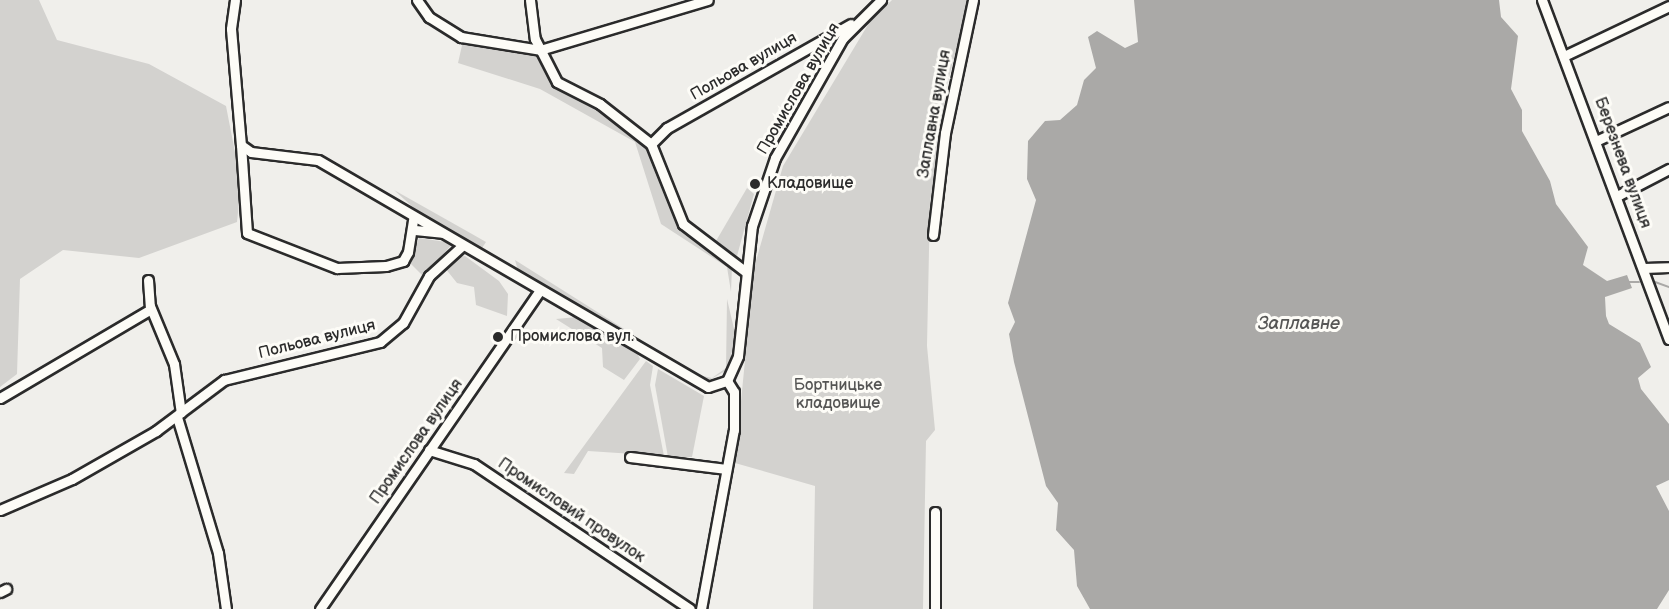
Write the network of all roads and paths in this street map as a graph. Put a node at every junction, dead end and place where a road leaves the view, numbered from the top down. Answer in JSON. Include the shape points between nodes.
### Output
{"nodes":[{"id":1,"x":235,"y":0,"type":"edge"},
{"id":2,"x":417,"y":0,"type":"edge"},
{"id":3,"x":530,"y":0,"type":"edge"},
{"id":4,"x":708,"y":0,"type":"edge"},
{"id":5,"x":881,"y":0,"type":"edge"},
{"id":6,"x":973,"y":0,"type":"edge"},
{"id":7,"x":1542,"y":0,"type":"edge"},
{"id":8,"x":1669,"y":6,"type":"edge"},
{"id":9,"x":856,"y":21,"type":"junction"},
{"id":10,"x":540,"y":50,"type":"junction"},
{"id":11,"x":1566,"y":55,"type":"junction"},
{"id":12,"x":1669,"y":107,"type":"edge"},
{"id":13,"x":1598,"y":140,"type":"junction"},
{"id":14,"x":651,"y":144,"type":"junction"},
{"id":15,"x":241,"y":145,"type":"junction"},
{"id":16,"x":1669,"y":169,"type":"edge"},
{"id":17,"x":1617,"y":196,"type":"junction"},
{"id":18,"x":414,"y":216,"type":"junction"},
{"id":19,"x":415,"y":230,"type":"junction"},
{"id":20,"x":443,"y":233,"type":"junction"},
{"id":21,"x":933,"y":235,"type":"dead end"},
{"id":22,"x":463,"y":245,"type":"junction"},
{"id":23,"x":1669,"y":267,"type":"edge"},
{"id":24,"x":1644,"y":268,"type":"junction"},
{"id":25,"x":746,"y":272,"type":"junction"},
{"id":26,"x":148,"y":280,"type":"dead end"},
{"id":27,"x":539,"y":292,"type":"junction"},
{"id":28,"x":151,"y":309,"type":"junction"},
{"id":29,"x":1669,"y":339,"type":"edge"},
{"id":30,"x":727,"y":381,"type":"junction"},
{"id":31,"x":0,"y":398,"type":"edge"},
{"id":32,"x":179,"y":415,"type":"junction"},
{"id":33,"x":429,"y":450,"type":"junction"},
{"id":34,"x":630,"y":457,"type":"dead end"},
{"id":35,"x":726,"y":469,"type":"junction"},
{"id":36,"x":0,"y":510,"type":"edge"},
{"id":37,"x":935,"y":512,"type":"dead end"},
{"id":38,"x":226,"y":609,"type":"edge"},
{"id":39,"x":320,"y":609,"type":"edge"},
{"id":40,"x":690,"y":609,"type":"edge"},
{"id":41,"x":701,"y":609,"type":"edge"},
{"id":42,"x":935,"y":609,"type":"edge"}],
"edges":[{"from":1,"to":15,"type":"street","via":[[231,29]]},
{"from":2,"to":10,"type":"street","via":[[429,17],[461,37]]},
{"from":3,"to":10,"type":"street"},
{"from":4,"to":10,"type":"street"},
{"from":5,"to":9,"type":"street","name":"Промислова вулиця"},
{"from":6,"to":21,"type":"street","name":"Заплавна вулиця","via":[[945,133]]},
{"from":7,"to":11,"type":"street","name":"Березнева вулиця"},
{"from":8,"to":11,"type":"street"},
{"from":9,"to":14,"type":"street","name":"Польова вулиця","via":[[667,128]]},
{"from":9,"to":25,"type":"street","name":"Промислова вулиця","via":[[775,158],[752,226]]},
{"from":10,"to":14,"type":"street","via":[[557,82],[610,111]]},
{"from":11,"to":13,"type":"street","name":"Березнева вулиця"},
{"from":12,"to":13,"type":"street"},
{"from":13,"to":17,"type":"street","name":"Березнева вулиця"},
{"from":14,"to":25,"type":"street","via":[[683,224]]},
{"from":15,"to":18,"type":"street","via":[[252,152],[318,160]]},
{"from":15,"to":19,"type":"street","via":[[247,233],[347,269],[403,261]]},
{"from":16,"to":17,"type":"street"},
{"from":17,"to":24,"type":"street","name":"Березнева вулиця"},
{"from":18,"to":19,"type":"street"},
{"from":18,"to":20,"type":"street"},
{"from":19,"to":20,"type":"street"},
{"from":20,"to":22,"type":"street"},
{"from":22,"to":27,"type":"street"},
{"from":22,"to":32,"type":"street","name":"Польова вулиця","via":[[429,276],[393,334],[366,346],[234,376]]},
{"from":23,"to":24,"type":"street"},
{"from":24,"to":29,"type":"street","name":"Березнева вулиця"},
{"from":25,"to":30,"type":"street","name":"Промислова вулиця","via":[[738,356]]},
{"from":26,"to":28,"type":"street"},
{"from":27,"to":30,"type":"street","via":[[696,384]]},
{"from":27,"to":33,"type":"street","name":"Промислова вулиця"},
{"from":28,"to":31,"type":"street"},
{"from":28,"to":32,"type":"street","via":[[174,364]]},
{"from":30,"to":35,"type":"street","via":[[736,407]]},
{"from":32,"to":36,"type":"street","name":"Польова вулиця","via":[[72,478]]},
{"from":32,"to":38,"type":"street","via":[[218,553]]},
{"from":33,"to":39,"type":"street","name":"Промислова вулиця"},
{"from":33,"to":40,"type":"street","name":"Промисловий провулок","via":[[474,464]]},
{"from":34,"to":35,"type":"street"},
{"from":35,"to":41,"type":"street"},
{"from":37,"to":42,"type":"street"}]}
